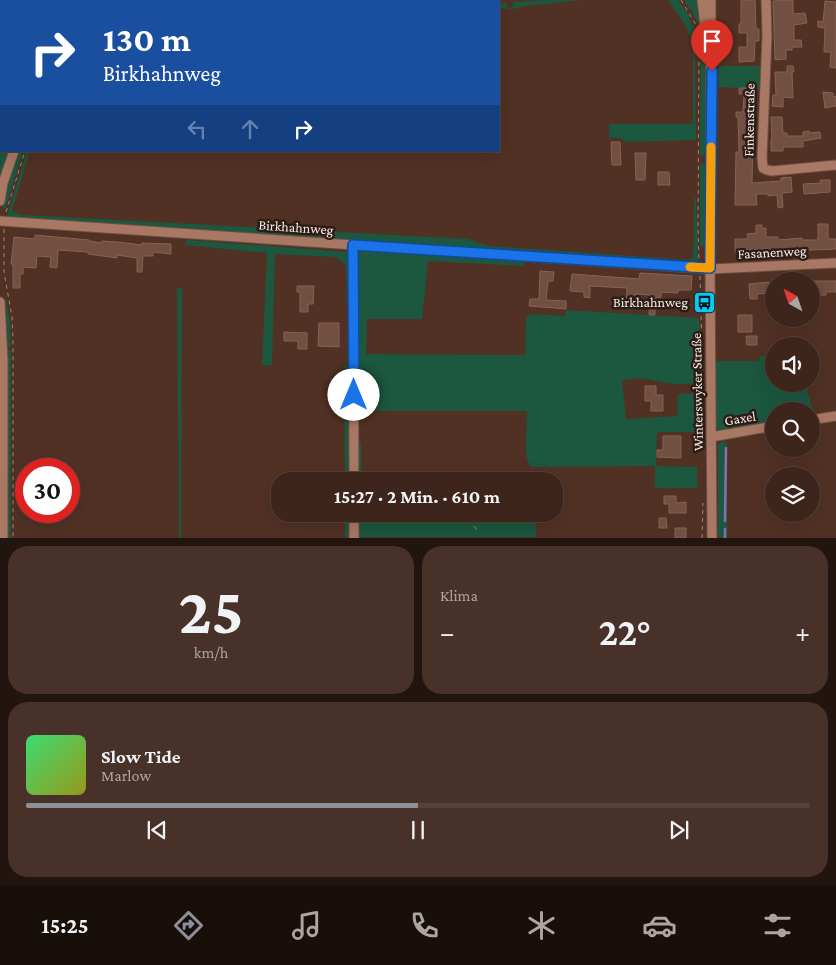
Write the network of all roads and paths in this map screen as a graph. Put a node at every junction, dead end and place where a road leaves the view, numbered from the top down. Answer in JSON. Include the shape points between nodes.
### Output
{"nodes":[{"id":1,"x":681,"y":0,"type":"edge"},
{"id":2,"x":702,"y":0,"type":"edge"},
{"id":3,"x":766,"y":0,"type":"edge"},
{"id":4,"x":712,"y":2,"type":"edge"},
{"id":5,"x":698,"y":28,"type":"dead end"},
{"id":6,"x":699,"y":40,"type":"dead end"},
{"id":7,"x":711,"y":84,"type":"junction"},
{"id":8,"x":14,"y":152,"type":"edge"},
{"id":9,"x":25,"y":152,"type":"edge"},
{"id":10,"x":836,"y":165,"type":"edge"},
{"id":11,"x":0,"y":201,"type":"edge"},
{"id":12,"x":3,"y":217,"type":"edge"},
{"id":13,"x":353,"y":245,"type":"junction"},
{"id":14,"x":836,"y":263,"type":"edge"},
{"id":15,"x":705,"y":268,"type":"junction"},
{"id":16,"x":0,"y":302,"type":"edge"},
{"id":17,"x":836,"y":416,"type":"edge"},
{"id":18,"x":820,"y":419,"type":"edge"},
{"id":19,"x":765,"y":428,"type":"edge"},
{"id":20,"x":711,"y":437,"type":"junction"},
{"id":21,"x":354,"y":472,"type":"edge"},
{"id":22,"x":354,"y":522,"type":"edge"},
{"id":23,"x":471,"y":522,"type":"edge"},
{"id":24,"x":478,"y":532,"type":"dead end"},
{"id":25,"x":3,"y":538,"type":"edge"},
{"id":26,"x":354,"y":538,"type":"edge"},
{"id":27,"x":712,"y":538,"type":"edge"}],
"edges":[{"from":1,"to":5,"type":"path"},
{"from":2,"to":7,"type":"street"},
{"from":3,"to":10,"type":"street","name":"Finkenstraße","via":[[763,168],[772,171]]},
{"from":4,"to":7,"type":"street","name":"Winterswyker Straße"},
{"from":6,"to":15,"type":"path","via":[[698,230]]},
{"from":7,"to":15,"type":"street","name":"Winterswyker Straße"},
{"from":8,"to":11,"type":"street"},
{"from":9,"to":12,"type":"path"},
{"from":12,"to":13,"type":"street","name":"Birkhahnweg"},
{"from":13,"to":15,"type":"street","name":"Birkhahnweg"},
{"from":13,"to":21,"type":"street"},
{"from":14,"to":15,"type":"street","name":"Fasanenweg"},
{"from":15,"to":20,"type":"street","name":"Winterswyker Straße"},
{"from":16,"to":25,"type":"street"},
{"from":17,"to":18,"type":"street"},
{"from":19,"to":20,"type":"street","name":"Gaxel"},
{"from":20,"to":27,"type":"street","name":"Winterswyker Straße"},
{"from":22,"to":26,"type":"street"},
{"from":23,"to":24,"type":"path"}]}
